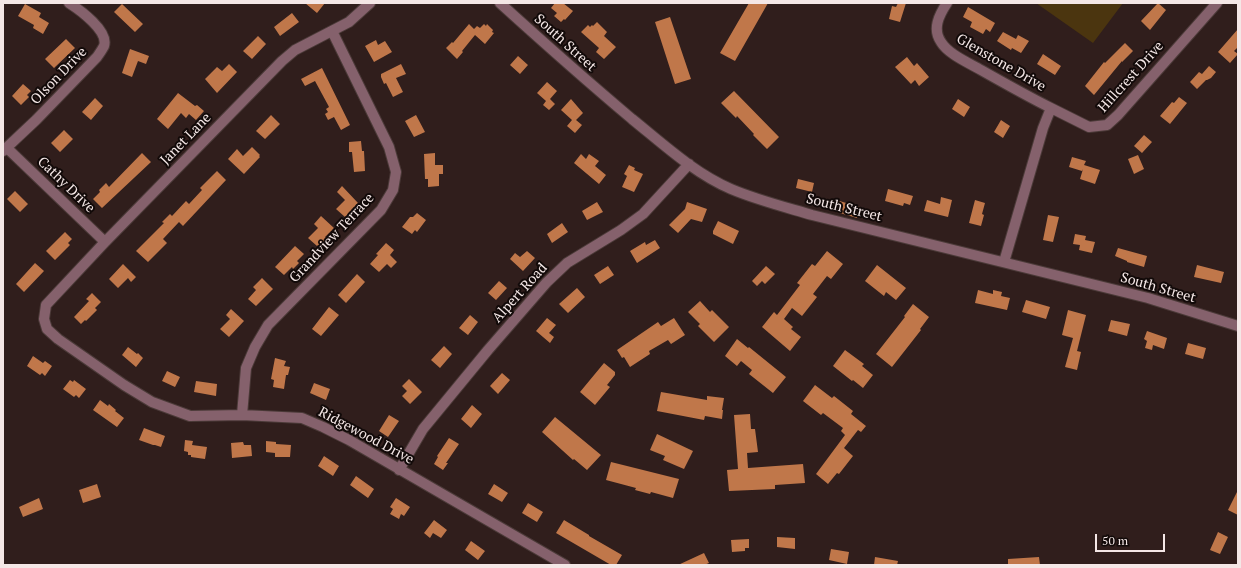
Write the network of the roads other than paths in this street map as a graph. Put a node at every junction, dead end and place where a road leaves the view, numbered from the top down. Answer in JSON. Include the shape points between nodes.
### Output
{"nodes":[{"id":1,"x":69,"y":3,"type":"edge"},
{"id":2,"x":370,"y":3,"type":"edge"},
{"id":3,"x":500,"y":3,"type":"edge"},
{"id":4,"x":947,"y":3,"type":"edge"},
{"id":5,"x":1217,"y":3,"type":"edge"},
{"id":6,"x":332,"y":30,"type":"junction"},
{"id":7,"x":1051,"y":108,"type":"junction"},
{"id":8,"x":5,"y":149,"type":"edge"},
{"id":9,"x":689,"y":164,"type":"junction"},
{"id":10,"x":105,"y":242,"type":"junction"},
{"id":11,"x":1004,"y":262,"type":"junction"},
{"id":12,"x":44,"y":318,"type":"joint"},
{"id":13,"x":1238,"y":326,"type":"edge"},
{"id":14,"x":242,"y":415,"type":"junction"},
{"id":15,"x":399,"y":470,"type":"junction"},
{"id":16,"x":565,"y":565,"type":"edge"}],
"edges":[{"from":1,"to":8,"type":"street","name":"Olson Drive","via":[[94,22],[103,35],[104,45],[97,57]]},
{"from":2,"to":6,"type":"street","name":"Janet Lane","via":[[349,22]]},
{"from":3,"to":9,"type":"street","name":"South Street","via":[[573,69]]},
{"from":4,"to":7,"type":"street","name":"Glenstone Drive","via":[[938,20],[937,33],[941,43],[968,63]]},
{"from":5,"to":7,"type":"street","name":"Hillcrest Drive","via":[[1107,125],[1089,127]]},
{"from":6,"to":10,"type":"street","name":"Janet Lane","via":[[295,50],[282,61]]},
{"from":6,"to":14,"type":"street","name":"Grandview Terrace","via":[[389,147],[396,172],[393,190],[381,210],[268,325],[246,368]]},
{"from":7,"to":11,"type":"street","name":"Glenstone Drive","via":[[1042,128]]},
{"from":8,"to":10,"type":"street","name":"Cathy Drive"},
{"from":9,"to":11,"type":"street","name":"South Street","via":[[731,189],[762,200],[819,217]]},
{"from":9,"to":15,"type":"street","name":"Alpert Road","via":[[643,214],[622,230],[567,263],[547,282],[423,429]]},
{"from":10,"to":12,"type":"street","name":"Janet Lane","via":[[46,305]]},
{"from":11,"to":13,"type":"street","name":"South Street","via":[[1148,298]]},
{"from":12,"to":14,"type":"street","name":"Ridgewood Drive","via":[[47,329],[58,339],[152,402],[190,416]]},
{"from":14,"to":15,"type":"street","name":"Ridgewood Drive","via":[[302,418],[349,440]]},
{"from":15,"to":16,"type":"street","name":"Ridgewood Drive"}]}
